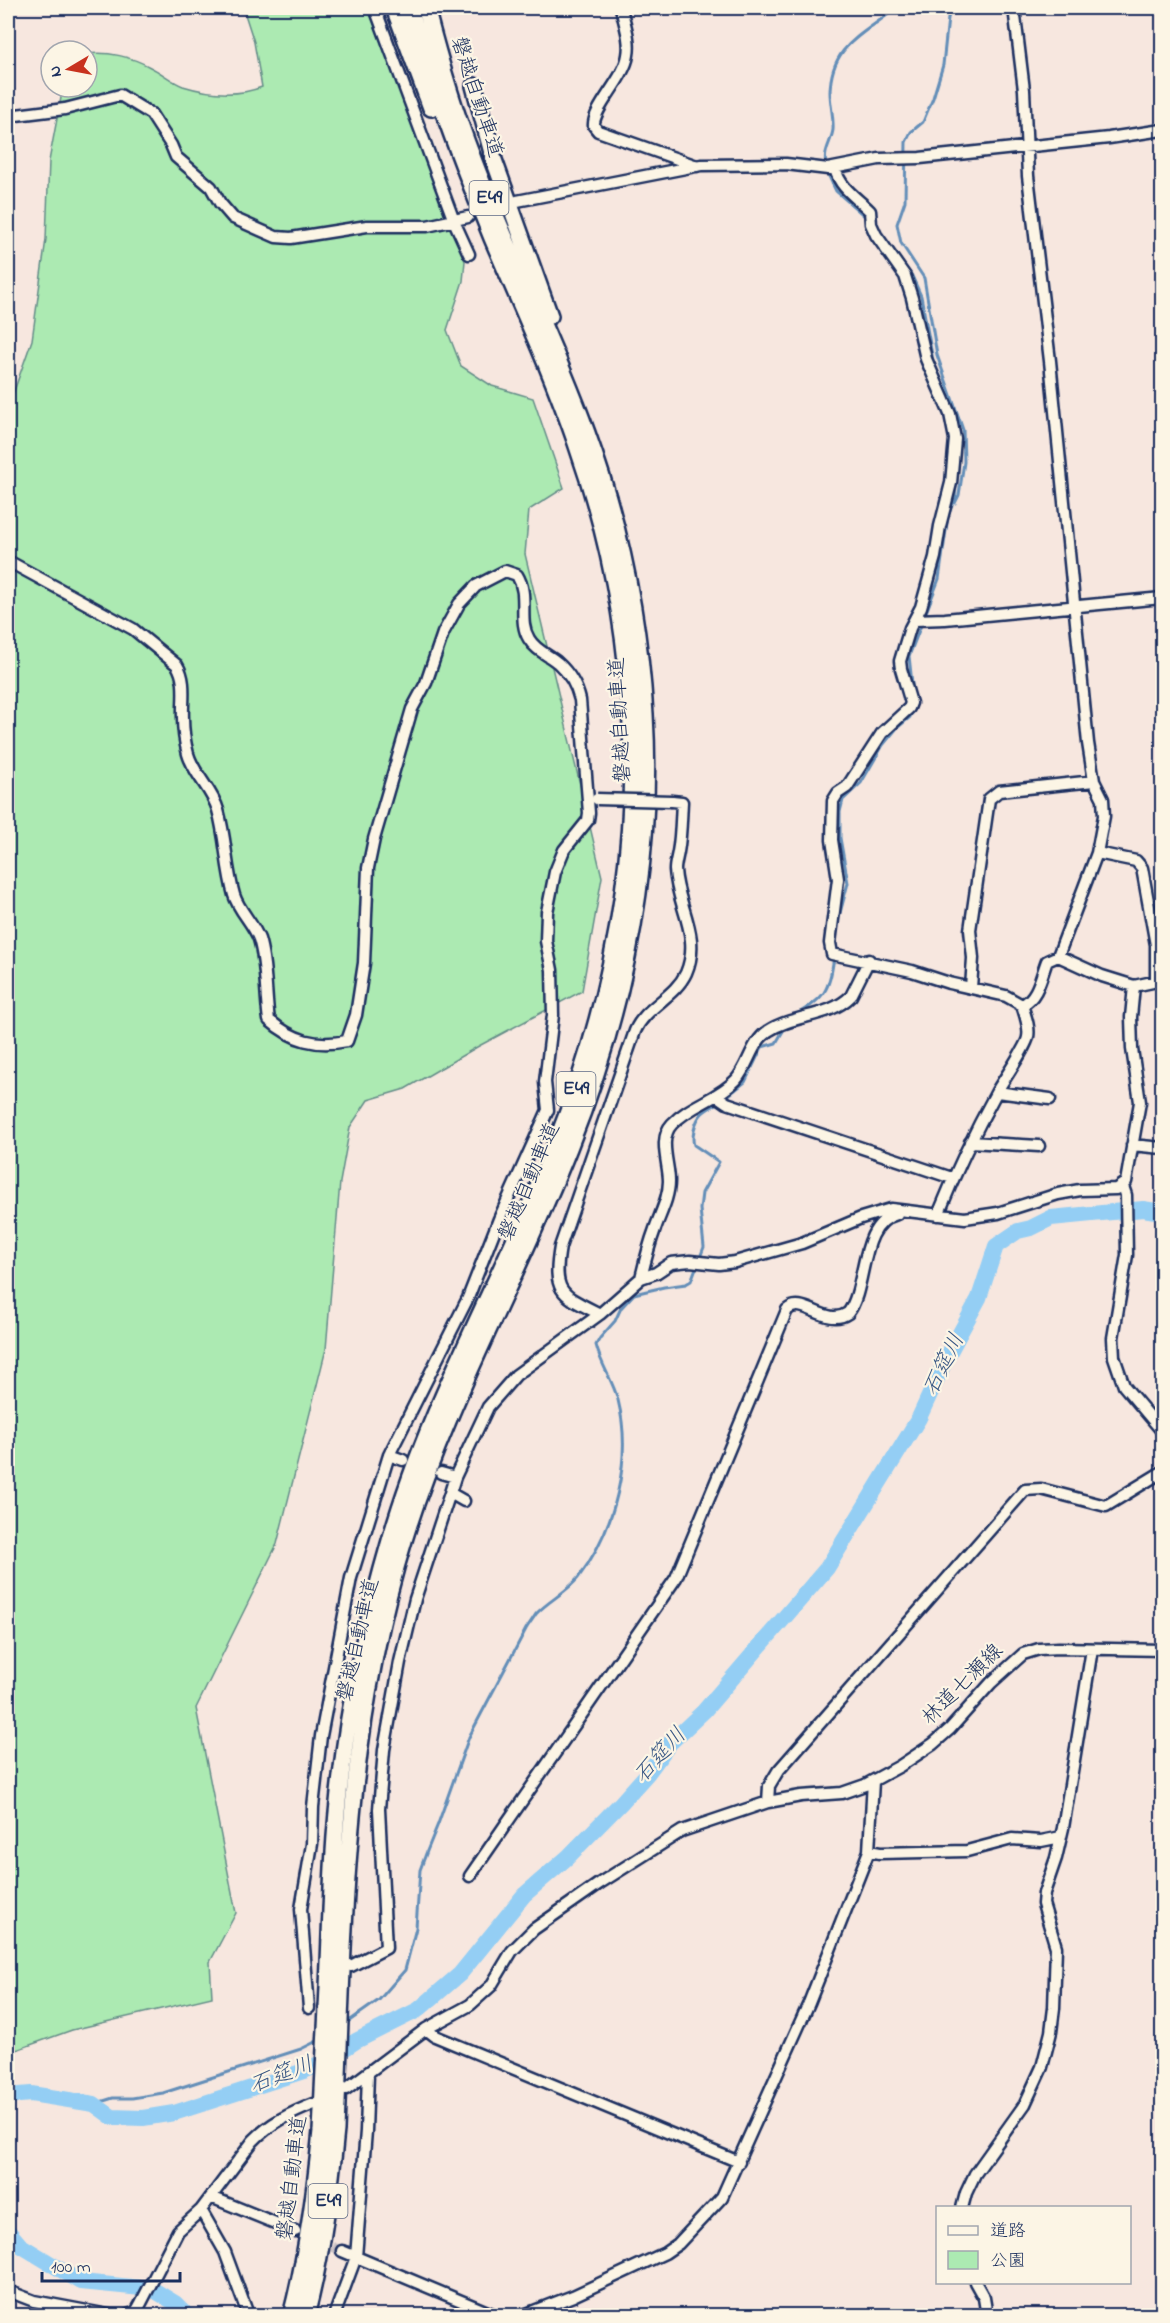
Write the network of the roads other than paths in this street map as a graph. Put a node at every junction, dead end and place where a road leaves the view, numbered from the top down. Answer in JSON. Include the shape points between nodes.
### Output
{"nodes":[{"id":1,"x":375,"y":8,"type":"edge"},
{"id":2,"x":394,"y":8,"type":"edge"},
{"id":3,"x":410,"y":8,"type":"edge"},
{"id":4,"x":426,"y":8,"type":"edge"},
{"id":5,"x":621,"y":8,"type":"edge"},
{"id":6,"x":1014,"y":8,"type":"edge"},
{"id":7,"x":474,"y":86,"type":"dead end"},
{"id":8,"x":8,"y":116,"type":"edge"},
{"id":9,"x":1162,"y":130,"type":"edge"},
{"id":10,"x":1028,"y":146,"type":"junction"},
{"id":11,"x":697,"y":166,"type":"junction"},
{"id":12,"x":835,"y":169,"type":"junction"},
{"id":13,"x":472,"y":188,"type":"junction"},
{"id":14,"x":517,"y":201,"type":"dead end"},
{"id":15,"x":468,"y":217,"type":"dead end"},
{"id":16,"x":454,"y":221,"type":"junction"},
{"id":17,"x":469,"y":254,"type":"dead end"},
{"id":18,"x":569,"y":382,"type":"junction"},
{"id":19,"x":8,"y":561,"type":"edge"},
{"id":20,"x":1162,"y":598,"type":"edge"},
{"id":21,"x":1075,"y":607,"type":"junction"},
{"id":22,"x":915,"y":620,"type":"junction"},
{"id":23,"x":1094,"y":781,"type":"junction"},
{"id":24,"x":593,"y":799,"type":"junction"},
{"id":25,"x":1097,"y":853,"type":"junction"},
{"id":26,"x":1058,"y":956,"type":"junction"},
{"id":27,"x":869,"y":960,"type":"junction"},
{"id":28,"x":1160,"y":980,"type":"edge"},
{"id":29,"x":1134,"y":986,"type":"junction"},
{"id":30,"x":970,"y":988,"type":"junction"},
{"id":31,"x":1022,"y":1005,"type":"junction"},
{"id":32,"x":997,"y":1092,"type":"junction"},
{"id":33,"x":717,"y":1096,"type":"junction"},
{"id":34,"x":1050,"y":1099,"type":"dead end"},
{"id":35,"x":970,"y":1142,"type":"junction"},
{"id":36,"x":1132,"y":1145,"type":"junction"},
{"id":37,"x":1039,"y":1146,"type":"dead end"},
{"id":38,"x":1162,"y":1148,"type":"edge"},
{"id":39,"x":952,"y":1178,"type":"junction"},
{"id":40,"x":1125,"y":1190,"type":"junction"},
{"id":41,"x":905,"y":1210,"type":"junction"},
{"id":42,"x":938,"y":1215,"type":"junction"},
{"id":43,"x":641,"y":1278,"type":"junction"},
{"id":44,"x":600,"y":1314,"type":"junction"},
{"id":45,"x":1162,"y":1431,"type":"edge"},
{"id":46,"x":389,"y":1455,"type":"junction"},
{"id":47,"x":404,"y":1460,"type":"dead end"},
{"id":48,"x":1162,"y":1472,"type":"edge"},
{"id":49,"x":441,"y":1473,"type":"dead end"},
{"id":50,"x":455,"y":1477,"type":"junction"},
{"id":51,"x":450,"y":1493,"type":"junction"},
{"id":52,"x":464,"y":1501,"type":"dead end"},
{"id":53,"x":1092,"y":1649,"type":"junction"},
{"id":54,"x":1162,"y":1650,"type":"edge"},
{"id":55,"x":873,"y":1781,"type":"junction"},
{"id":56,"x":768,"y":1802,"type":"junction"},
{"id":57,"x":1061,"y":1837,"type":"junction"},
{"id":58,"x":869,"y":1851,"type":"junction"},
{"id":59,"x":470,"y":1876,"type":"dead end"},
{"id":60,"x":330,"y":1977,"type":"junction"},
{"id":61,"x":309,"y":2007,"type":"dead end"},
{"id":62,"x":426,"y":2030,"type":"junction"},
{"id":63,"x":368,"y":2074,"type":"junction"},
{"id":64,"x":342,"y":2086,"type":"junction"},
{"id":65,"x":319,"y":2098,"type":"junction"},
{"id":66,"x":739,"y":2162,"type":"junction"},
{"id":67,"x":211,"y":2197,"type":"junction"},
{"id":68,"x":963,"y":2206,"type":"edge"},
{"id":69,"x":201,"y":2210,"type":"junction"},
{"id":70,"x":294,"y":2230,"type":"dead end"},
{"id":71,"x":342,"y":2251,"type":"tunnel mouth"},
{"id":72,"x":356,"y":2257,"type":"junction"},
{"id":73,"x":976,"y":2284,"type":"edge"},
{"id":74,"x":8,"y":2291,"type":"edge"},
{"id":75,"x":246,"y":2309,"type":"dead end"},
{"id":76,"x":134,"y":2312,"type":"edge"},
{"id":77,"x":114,"y":2316,"type":"edge"},
{"id":78,"x":291,"y":2316,"type":"edge"},
{"id":79,"x":306,"y":2316,"type":"edge"},
{"id":80,"x":334,"y":2316,"type":"edge"},
{"id":81,"x":497,"y":2316,"type":"edge"},
{"id":82,"x":521,"y":2316,"type":"edge"},
{"id":83,"x":987,"y":2316,"type":"edge"}],
"edges":[{"from":1,"to":16,"type":"street"},
{"from":2,"to":13,"type":"highway","via":[[436,125]]},
{"from":3,"to":13,"type":"highway","name":"磐越自動車道","number":"E49","via":[[437,96]]},
{"from":4,"to":18,"type":"highway","name":"磐越自動車道","number":"E49","via":[[472,158]]},
{"from":5,"to":11,"type":"street","via":[[628,54],[616,84],[594,116],[594,126],[598,131]]},
{"from":6,"to":10,"type":"street"},
{"from":7,"to":18,"type":"highway","via":[[494,160],[547,306]]},
{"from":8,"to":16,"type":"street","via":[[65,109],[120,95],[151,114],[176,157],[211,187],[233,218],[276,237]]},
{"from":9,"to":10,"type":"street"},
{"from":10,"to":12,"type":"street","via":[[879,159]]},
{"from":10,"to":21,"type":"street","via":[[1028,176]]},
{"from":11,"to":12,"type":"street","via":[[786,164]]},
{"from":11,"to":14,"type":"street"},
{"from":12,"to":22,"type":"street","via":[[841,185],[870,211],[876,235],[904,276],[926,358],[953,429],[951,483],[928,584]]},
{"from":13,"to":60,"type":"highway","name":"磐越自動車道","number":"E49","via":[[576,442],[612,569],[631,721],[627,862],[609,978],[581,1076],[548,1163],[432,1420],[385,1558],[358,1667],[341,1774],[331,1897]]},
{"from":15,"to":16,"type":"street"},
{"from":16,"to":17,"type":"street"},
{"from":18,"to":60,"type":"highway","name":"磐越自動車道","number":"E49","via":[[608,494],[625,565],[642,671],[646,764],[637,897],[618,1002],[584,1111],[447,1422],[404,1540],[362,1721]]},
{"from":19,"to":24,"type":"street","via":[[133,630],[177,665],[184,694],[182,716],[189,756],[218,809],[234,895],[258,938],[269,1020],[295,1037],[328,1045],[347,1041],[356,1015],[364,963],[368,868],[412,709],[459,604],[492,576],[505,571],[517,575],[525,596],[525,627],[530,640],[558,664],[578,691]]},
{"from":20,"to":21,"type":"street"},
{"from":21,"to":22,"type":"street"},
{"from":21,"to":23,"type":"street"},
{"from":22,"to":27,"type":"street","via":[[900,661],[909,708],[882,733],[847,787],[833,801],[832,840],[838,879],[831,951]]},
{"from":23,"to":25,"type":"street","via":[[1105,808]]},
{"from":23,"to":30,"type":"street","via":[[999,791],[989,799],[970,930]]},
{"from":24,"to":44,"type":"street","bridge":true,"via":[[682,802],[675,866],[692,938],[685,975],[642,1018],[635,1031],[558,1259],[562,1291]]},
{"from":24,"to":46,"type":"street","via":[[588,820],[564,850],[555,872],[547,912],[554,1015],[545,1082],[548,1110],[468,1298]]},
{"from":25,"to":26,"type":"street"},
{"from":25,"to":28,"type":"street","via":[[1136,861],[1142,868]]},
{"from":26,"to":29,"type":"street"},
{"from":26,"to":31,"type":"street","via":[[1047,961],[1034,995]]},
{"from":27,"to":30,"type":"street"},
{"from":27,"to":33,"type":"street","via":[[847,1000],[765,1033],[741,1074]]},
{"from":28,"to":29,"type":"street"},
{"from":29,"to":36,"type":"street","via":[[1132,1049],[1140,1102]]},
{"from":30,"to":31,"type":"street","via":[[1006,996]]},
{"from":31,"to":32,"type":"street","via":[[1028,1038]]},
{"from":32,"to":34,"type":"street"},
{"from":32,"to":35,"type":"street"},
{"from":33,"to":39,"type":"street","via":[[727,1103]]},
{"from":33,"to":43,"type":"street","via":[[679,1118],[669,1130],[665,1158],[668,1187]]},
{"from":35,"to":37,"type":"street"},
{"from":35,"to":39,"type":"street"},
{"from":36,"to":38,"type":"street"},
{"from":36,"to":40,"type":"street"},
{"from":39,"to":42,"type":"street"},
{"from":40,"to":42,"type":"street","via":[[1080,1190],[965,1218]]},
{"from":40,"to":45,"type":"street","via":[[1125,1277],[1113,1338],[1114,1358],[1124,1386]]},
{"from":41,"to":42,"type":"street"},
{"from":41,"to":43,"type":"street","via":[[873,1214],[802,1243],[735,1262],[670,1263]]},
{"from":41,"to":59,"type":"street","via":[[885,1218],[876,1230],[848,1313],[836,1318],[789,1306],[676,1578]]},
{"from":43,"to":44,"type":"street"},
{"from":44,"to":50,"type":"street","via":[[516,1375],[488,1407]]},
{"from":46,"to":47,"type":"street"},
{"from":46,"to":60,"type":"street","via":[[351,1578],[321,1736],[312,1844],[301,1909]]},
{"from":48,"to":56,"type":"street","via":[[1106,1506],[1041,1489],[1025,1490],[778,1771],[769,1786]]},
{"from":49,"to":50,"type":"street"},
{"from":50,"to":51,"type":"street"},
{"from":51,"to":52,"type":"street"},
{"from":51,"to":60,"type":"street","via":[[414,1599],[384,1750],[379,1809],[386,1948]]},
{"from":53,"to":54,"type":"street","name":"林道七瀬線"},
{"from":53,"to":55,"type":"street","name":"林道七瀬線","via":[[1039,1649],[1018,1656],[933,1744]]},
{"from":53,"to":57,"type":"street"},
{"from":55,"to":56,"type":"street","name":"林道七瀬線","via":[[842,1793]]},
{"from":55,"to":58,"type":"street"},
{"from":56,"to":62,"type":"street","name":"林道七瀬線","via":[[682,1831],[600,1883],[534,1929],[512,1951],[491,1986],[470,2005]]},
{"from":57,"to":58,"type":"street","via":[[1041,1841],[1012,1839],[967,1851]]},
{"from":57,"to":68,"type":"street","via":[[1043,1897],[1057,1955],[1054,2008],[1042,2067],[1025,2104],[975,2174]]},
{"from":58,"to":66,"type":"street","via":[[809,2003]]},
{"from":60,"to":61,"type":"street"},
{"from":60,"to":64,"type":"highway","name":"磐越自動車道","number":"E49"},
{"from":60,"to":65,"type":"highway","name":"磐越自動車道","number":"E49"},
{"from":62,"to":63,"type":"street","name":"林道七瀬線"},
{"from":62,"to":66,"type":"street"},
{"from":63,"to":64,"type":"street","name":"林道七瀬線"},
{"from":63,"to":72,"type":"street"},
{"from":64,"to":79,"type":"highway","name":"磐越自動車道","number":"E49","via":[[325,2227]]},
{"from":65,"to":67,"type":"street","via":[[261,2133]]},
{"from":65,"to":78,"type":"highway","name":"磐越自動車道","number":"E49","via":[[321,2131],[310,2223]]},
{"from":66,"to":82,"type":"street","via":[[717,2205],[670,2250]]},
{"from":67,"to":69,"type":"street"},
{"from":67,"to":70,"type":"street"},
{"from":69,"to":75,"type":"street","via":[[225,2252]]},
{"from":69,"to":76,"type":"street","via":[[178,2231]]},
{"from":71,"to":72,"type":"street"},
{"from":72,"to":80,"type":"street"},
{"from":72,"to":81,"type":"street"},
{"from":73,"to":83,"type":"street","via":[[984,2298]]},
{"from":74,"to":77,"type":"street","via":[[34,2301]]}]}
